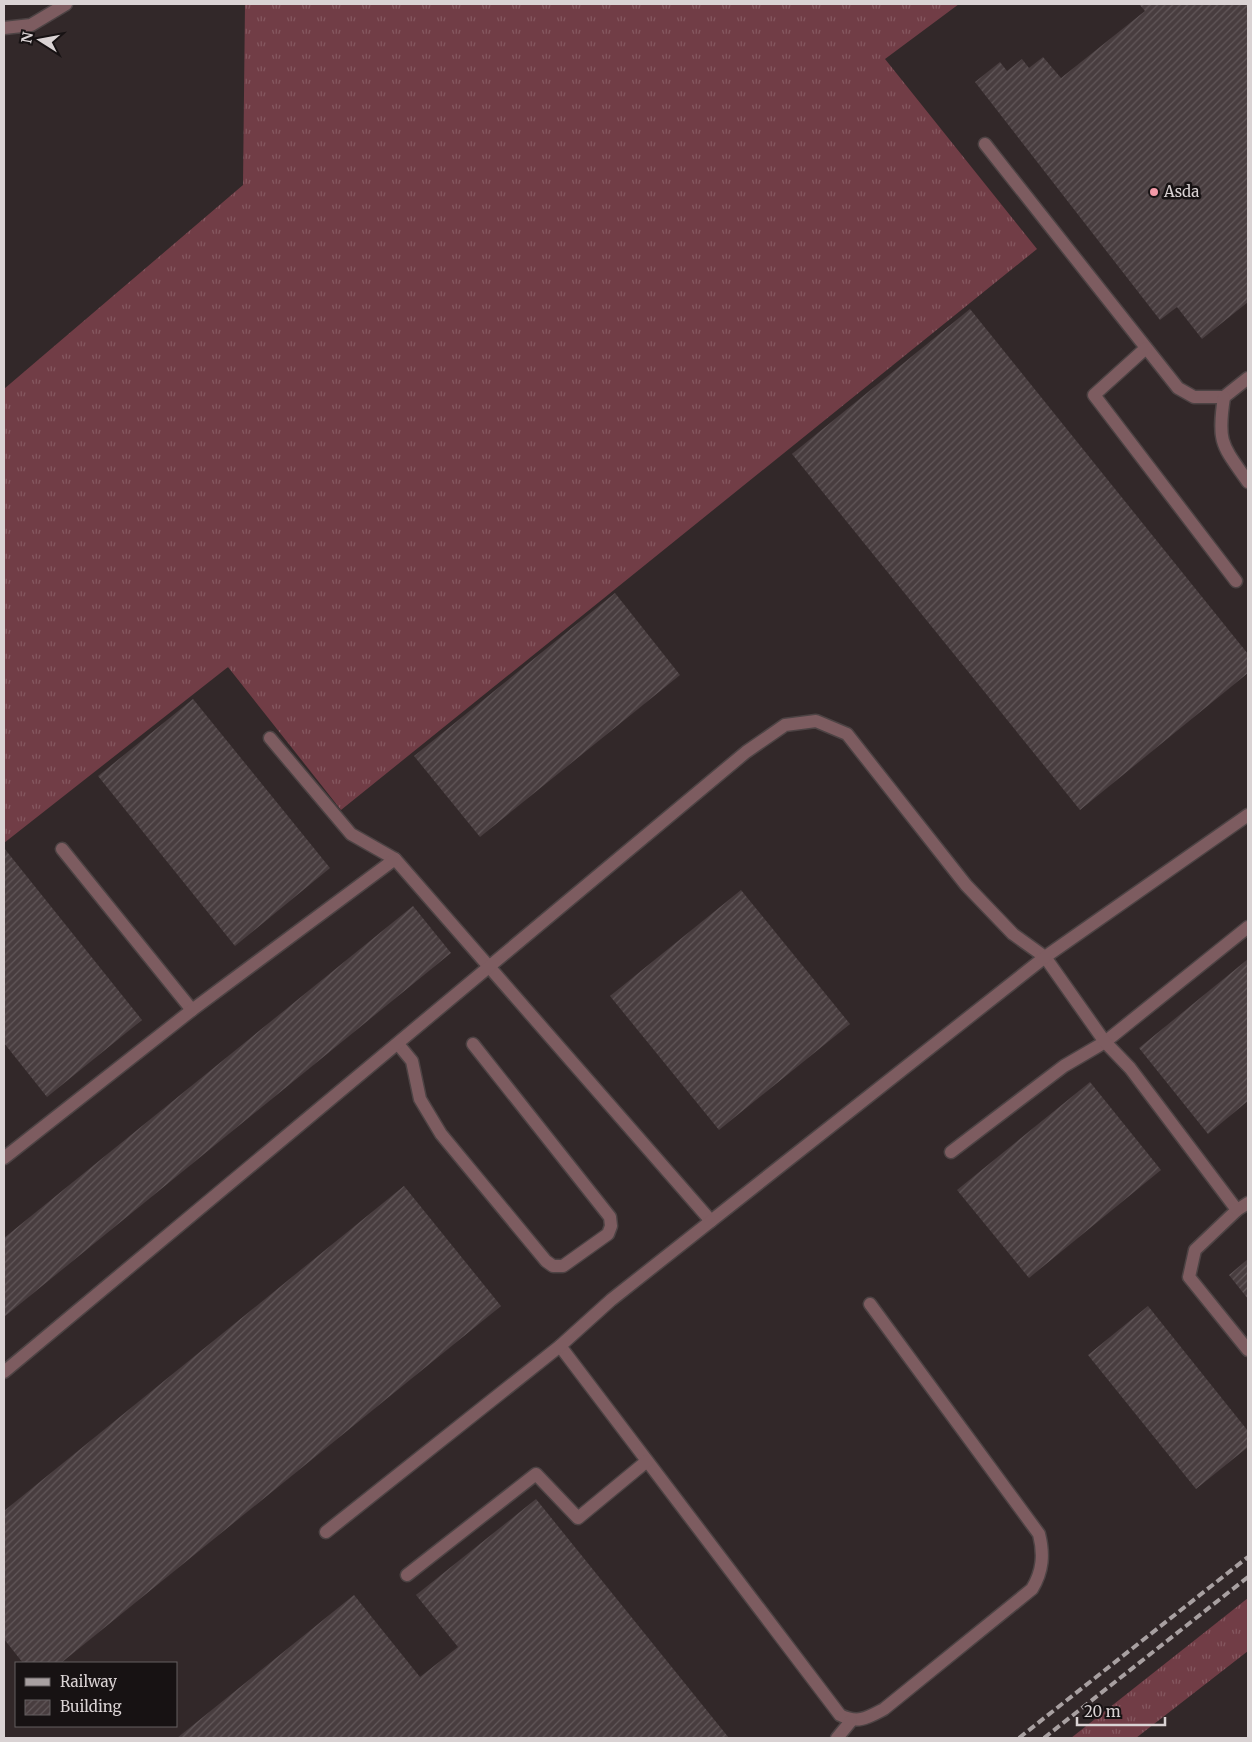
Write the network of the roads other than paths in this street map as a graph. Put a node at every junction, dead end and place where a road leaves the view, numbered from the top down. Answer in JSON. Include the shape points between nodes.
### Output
{"nodes":[{"id":1,"x":66,"y":4,"type":"edge"},
{"id":2,"x":4,"y":28,"type":"edge"},
{"id":3,"x":984,"y":144,"type":"dead end"},
{"id":4,"x":1146,"y":348,"type":"junction"},
{"id":5,"x":1248,"y":378,"type":"edge"},
{"id":6,"x":1224,"y":397,"type":"junction"},
{"id":7,"x":1248,"y":482,"type":"edge"},
{"id":8,"x":1236,"y":581,"type":"dead end"},
{"id":9,"x":270,"y":738,"type":"dead end"},
{"id":10,"x":1248,"y":815,"type":"edge"},
{"id":11,"x":62,"y":848,"type":"dead end"},
{"id":12,"x":395,"y":859,"type":"junction"},
{"id":13,"x":1248,"y":927,"type":"edge"},
{"id":14,"x":1045,"y":957,"type":"junction"},
{"id":15,"x":490,"y":966,"type":"junction"},
{"id":16,"x":192,"y":1010,"type":"junction"},
{"id":17,"x":1105,"y":1042,"type":"junction"},
{"id":18,"x":398,"y":1044,"type":"junction"},
{"id":19,"x":473,"y":1044,"type":"dead end"},
{"id":20,"x":951,"y":1152,"type":"dead end"},
{"id":21,"x":4,"y":1158,"type":"edge"},
{"id":22,"x":1248,"y":1203,"type":"edge"},
{"id":23,"x":1237,"y":1210,"type":"junction"},
{"id":24,"x":711,"y":1221,"type":"junction"},
{"id":25,"x":870,"y":1304,"type":"dead end"},
{"id":26,"x":560,"y":1346,"type":"junction"},
{"id":27,"x":1248,"y":1350,"type":"edge"},
{"id":28,"x":4,"y":1372,"type":"edge"},
{"id":29,"x":648,"y":1462,"type":"junction"},
{"id":30,"x":326,"y":1532,"type":"dead end"},
{"id":31,"x":408,"y":1575,"type":"dead end"},
{"id":32,"x":851,"y":1721,"type":"junction"},
{"id":33,"x":837,"y":1738,"type":"edge"}],
"edges":[{"from":1,"to":2,"type":"lane","via":[[31,26]]},
{"from":3,"to":4,"type":"lane"},
{"from":4,"to":6,"type":"lane","via":[[1178,388],[1194,397]]},
{"from":4,"to":8,"type":"lane","via":[[1094,395]]},
{"from":5,"to":6,"type":"lane"},
{"from":6,"to":7,"type":"lane","via":[[1221,437]]},
{"from":9,"to":12,"type":"lane","via":[[351,834]]},
{"from":10,"to":14,"type":"lane"},
{"from":11,"to":16,"type":"lane"},
{"from":12,"to":15,"type":"lane"},
{"from":12,"to":16,"type":"lane"},
{"from":13,"to":17,"type":"lane"},
{"from":14,"to":15,"type":"lane","via":[[1013,934],[966,885],[847,734],[816,721],[785,725],[746,752]]},
{"from":14,"to":17,"type":"lane"},
{"from":14,"to":24,"type":"lane"},
{"from":15,"to":18,"type":"lane"},
{"from":15,"to":24,"type":"lane"},
{"from":16,"to":21,"type":"lane"},
{"from":17,"to":20,"type":"lane","via":[[1064,1066]]},
{"from":17,"to":23,"type":"lane","via":[[1130,1068]]},
{"from":18,"to":19,"type":"lane","via":[[412,1061],[420,1099],[441,1134],[546,1261],[554,1266],[563,1266],[608,1234],[610,1216]]},
{"from":18,"to":28,"type":"lane"},
{"from":22,"to":23,"type":"lane"},
{"from":23,"to":27,"type":"lane","via":[[1195,1250],[1189,1277]]},
{"from":24,"to":26,"type":"lane","via":[[611,1300]]},
{"from":25,"to":32,"type":"lane","via":[[1039,1534],[1043,1551],[1040,1576],[1032,1589],[884,1709],[867,1718]]},
{"from":26,"to":29,"type":"lane"},
{"from":26,"to":30,"type":"lane"},
{"from":29,"to":31,"type":"lane","via":[[578,1518],[536,1474]]},
{"from":29,"to":32,"type":"lane","via":[[840,1715]]},
{"from":32,"to":33,"type":"lane"}]}
